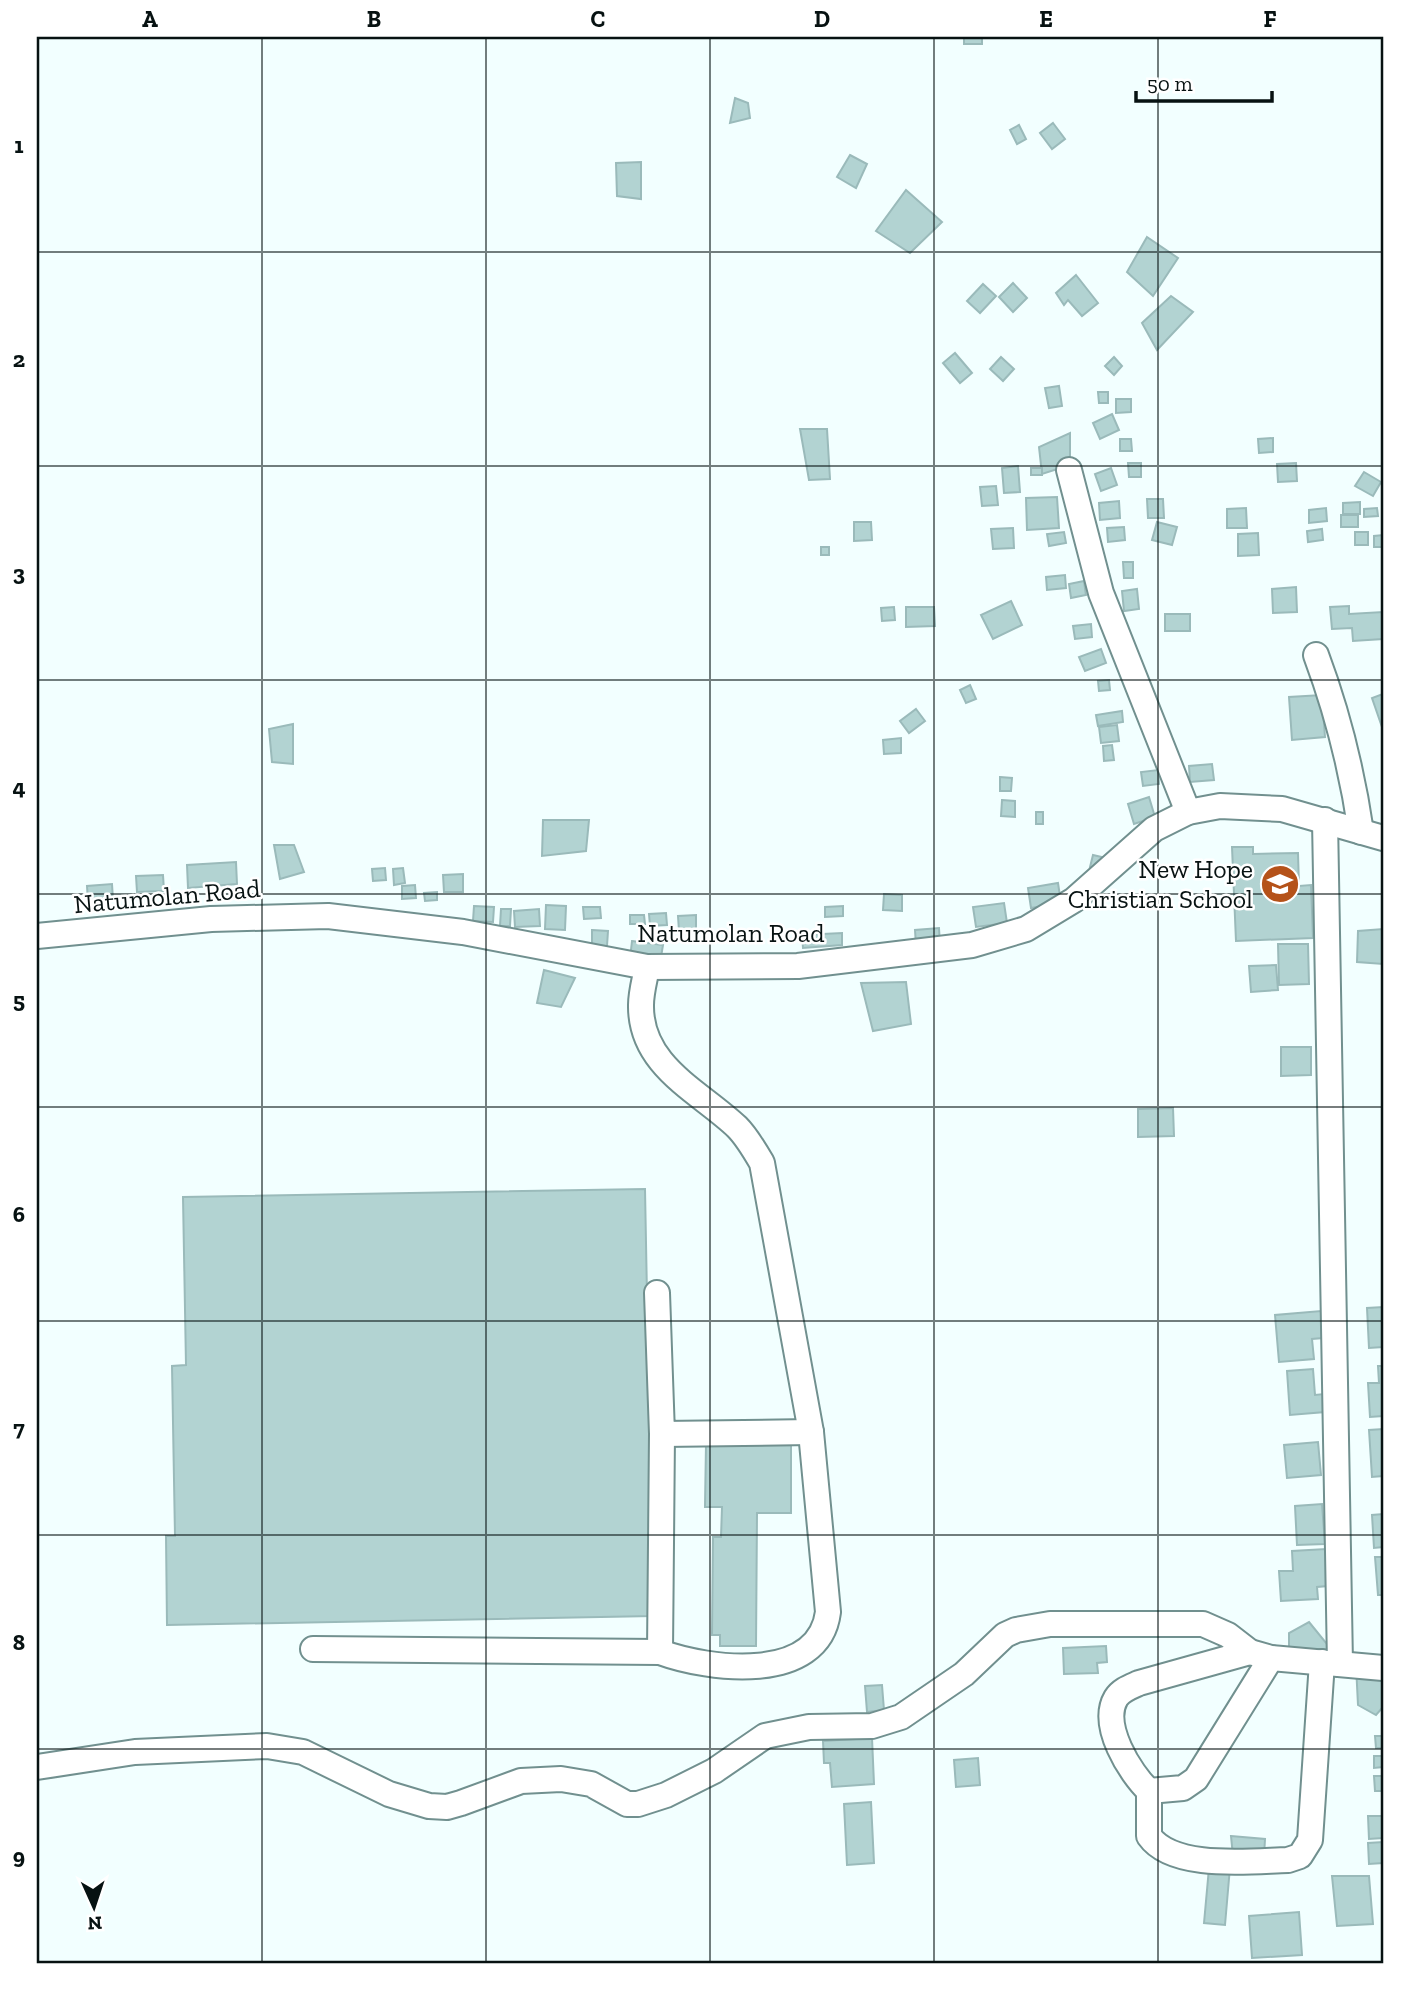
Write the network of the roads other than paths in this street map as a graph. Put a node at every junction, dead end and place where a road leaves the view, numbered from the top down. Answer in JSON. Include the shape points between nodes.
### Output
{"nodes":[{"id":1,"x":1069,"y":470,"type":"dead end"},
{"id":2,"x":1316,"y":655,"type":"dead end"},
{"id":3,"x":1188,"y":812,"type":"junction"},
{"id":4,"x":1325,"y":820,"type":"junction"},
{"id":5,"x":1372,"y":835,"type":"edge"},
{"id":6,"x":37,"y":936,"type":"edge"},
{"id":7,"x":647,"y":967,"type":"junction"},
{"id":8,"x":657,"y":1293,"type":"dead end"},
{"id":9,"x":811,"y":1432,"type":"junction"},
{"id":10,"x":662,"y":1434,"type":"junction"},
{"id":11,"x":313,"y":1649,"type":"dead end"},
{"id":12,"x":660,"y":1652,"type":"junction"},
{"id":13,"x":1261,"y":1655,"type":"junction"},
{"id":14,"x":1331,"y":1663,"type":"junction"},
{"id":15,"x":1383,"y":1668,"type":"edge"},
{"id":16,"x":37,"y":1767,"type":"edge"},
{"id":17,"x":1149,"y":1791,"type":"junction"}],
"edges":[{"from":1,"to":3,"type":"street","via":[[1101,593]]},
{"from":2,"to":5,"type":"street"},
{"from":3,"to":4,"type":"street","name":"Natumolan Road","via":[[1220,806],[1259,807]]},
{"from":3,"to":7,"type":"street","name":"Natumolan Road","via":[[1146,835],[1048,918],[998,940],[905,956],[798,966]]},
{"from":4,"to":5,"type":"street","name":"Natumolan Road"},
{"from":4,"to":14,"type":"street"},
{"from":6,"to":7,"type":"street","name":"Natumolan Road","via":[[211,919],[328,916],[463,932]]},
{"from":7,"to":9,"type":"street","via":[[641,1005],[654,1053],[675,1078],[739,1129],[762,1163]]},
{"from":8,"to":10,"type":"street"},
{"from":9,"to":10,"type":"street"},
{"from":9,"to":12,"type":"street","via":[[828,1612],[826,1627],[815,1644],[798,1657],[772,1664],[698,1664]]},
{"from":10,"to":12,"type":"street"},
{"from":11,"to":12,"type":"street"},
{"from":13,"to":14,"type":"street"},
{"from":13,"to":16,"type":"street","via":[[1203,1624],[1050,1624],[1016,1630],[964,1674],[901,1717],[872,1726],[809,1727],[765,1736],[714,1771],[638,1804],[628,1804],[591,1784],[561,1779],[521,1781],[461,1803],[429,1806],[388,1794],[303,1752],[267,1746],[135,1752]]},
{"from":13,"to":17,"type":"street","via":[[1196,1779],[1183,1788]]},
{"from":13,"to":17,"type":"street","via":[[1139,1684],[1115,1699],[1112,1715],[1119,1747]]},
{"from":14,"to":15,"type":"street"},
{"from":14,"to":17,"type":"street","via":[[1310,1840],[1300,1856],[1288,1860],[1206,1859],[1166,1852],[1149,1836]]}]}
